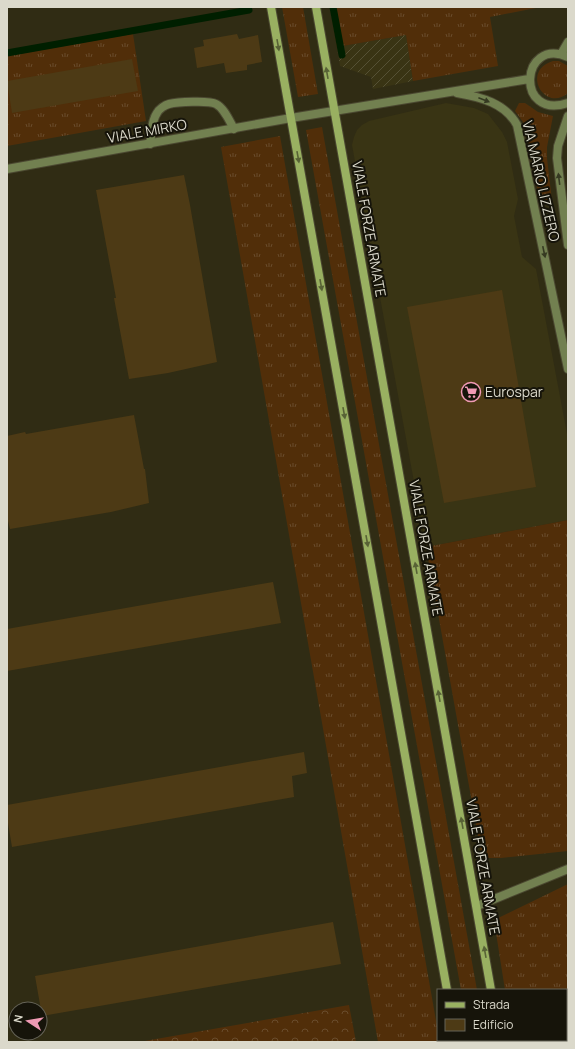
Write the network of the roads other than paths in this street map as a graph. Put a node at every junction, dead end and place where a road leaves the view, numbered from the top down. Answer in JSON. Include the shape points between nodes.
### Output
{"nodes":[{"id":1,"x":271,"y":7,"type":"edge"},
{"id":2,"x":316,"y":7,"type":"edge"},
{"id":3,"x":568,"y":42,"type":"edge"},
{"id":4,"x":565,"y":56,"type":"edge"},
{"id":5,"x":529,"y":79,"type":"junction"},
{"id":6,"x":446,"y":92,"type":"junction"},
{"id":7,"x":568,"y":103,"type":"edge"},
{"id":8,"x":334,"y":111,"type":"junction"},
{"id":9,"x":568,"y":116,"type":"edge"},
{"id":10,"x":291,"y":118,"type":"junction"},
{"id":11,"x":234,"y":129,"type":"junction"},
{"id":12,"x":150,"y":144,"type":"junction"},
{"id":13,"x":7,"y":169,"type":"edge"},
{"id":14,"x":568,"y":245,"type":"edge"},
{"id":15,"x":568,"y":369,"type":"edge"},
{"id":16,"x":568,"y":869,"type":"edge"},
{"id":17,"x":477,"y":906,"type":"junction"},
{"id":18,"x":447,"y":989,"type":"edge"},
{"id":19,"x":491,"y":989,"type":"edge"}],
"edges":[{"from":1,"to":10,"type":"street","one_way":true},
{"from":8,"to":2,"type":"street","name":"VIALE FORZE ARMATE","one_way":true},
{"from":3,"to":4,"type":"street"},
{"from":4,"to":5,"type":"street","via":[[546,55],[534,65]]},
{"from":5,"to":6,"type":"street","name":"VIA MARIO LIZZERO"},
{"from":5,"to":7,"type":"street","name":"VIA MARIO LIZZERO","via":[[530,88],[542,102],[550,106]]},
{"from":6,"to":8,"type":"street","name":"VIA MARIO LIZZERO"},
{"from":6,"to":15,"type":"street","name":"VIA MARIO LIZZERO","one_way":true,"via":[[485,99],[508,112],[518,125]]},
{"from":8,"to":10,"type":"street"},
{"from":17,"to":8,"type":"street","name":"VIALE FORZE ARMATE","one_way":true},
{"from":14,"to":9,"type":"street","name":"VIA MARIO LIZZERO","one_way":true,"via":[[557,158],[558,146]]},
{"from":10,"to":11,"type":"street","name":"VIALE MIRKO"},
{"from":10,"to":18,"type":"street","one_way":true},
{"from":11,"to":12,"type":"street","name":"VIALE MIRKO"},
{"from":11,"to":12,"type":"street","via":[[216,104],[205,101],[168,104],[156,114]]},
{"from":12,"to":13,"type":"street","name":"VIALE MIRKO"},
{"from":16,"to":17,"type":"street"},
{"from":19,"to":17,"type":"street","name":"VIALE FORZE ARMATE","one_way":true}]}
